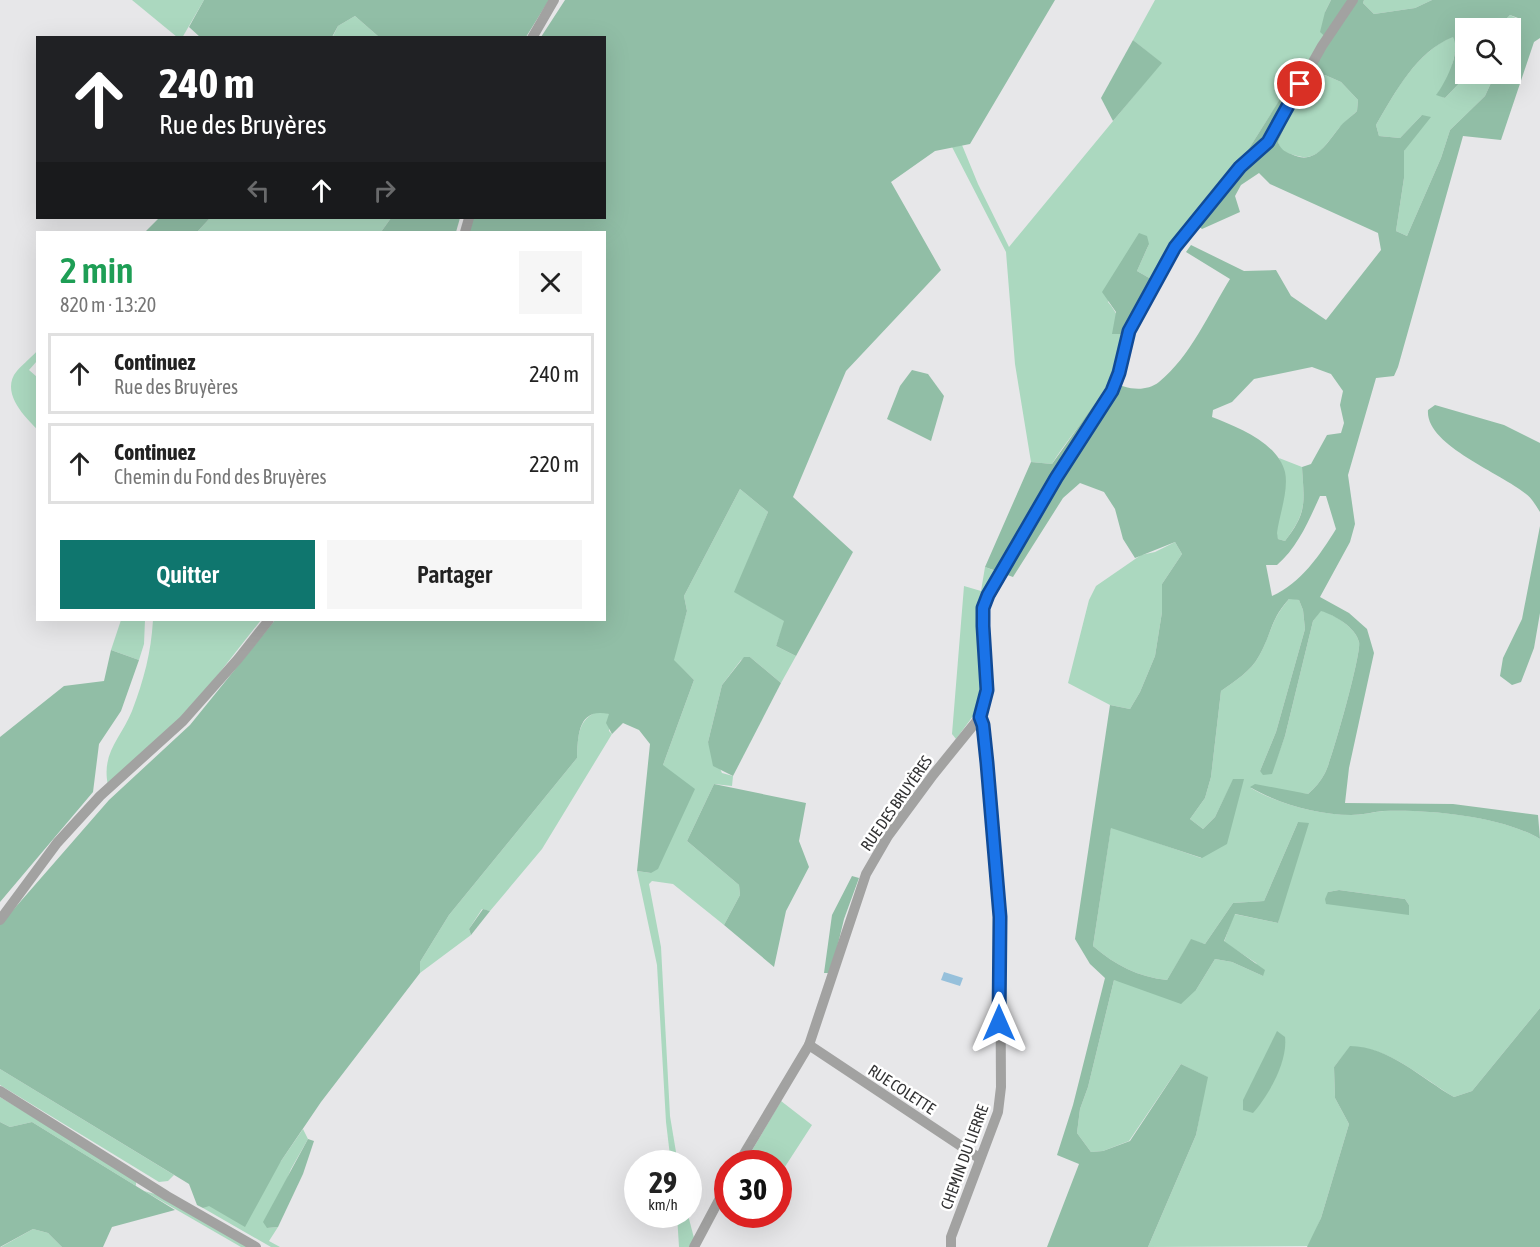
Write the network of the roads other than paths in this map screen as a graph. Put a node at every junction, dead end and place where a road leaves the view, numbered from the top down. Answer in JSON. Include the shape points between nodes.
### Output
{"nodes":[{"id":1,"x":554,"y":0,"type":"edge"},
{"id":2,"x":1353,"y":0,"type":"edge"},
{"id":3,"x":533,"y":36,"type":"edge"},
{"id":4,"x":268,"y":621,"type":"edge"},
{"id":5,"x":980,"y":717,"type":"junction"},
{"id":6,"x":0,"y":920,"type":"edge"},
{"id":7,"x":808,"y":1045,"type":"junction"},
{"id":8,"x":0,"y":1091,"type":"edge"},
{"id":9,"x":746,"y":1150,"type":"edge"},
{"id":10,"x":979,"y":1158,"type":"junction"},
{"id":11,"x":714,"y":1209,"type":"edge"},
{"id":12,"x":256,"y":1247,"type":"edge"},
{"id":13,"x":694,"y":1247,"type":"edge"},
{"id":14,"x":951,"y":1247,"type":"edge"}],
"edges":[{"from":1,"to":3,"type":"street"},
{"from":2,"to":5,"type":"street","name":"RUE DES BRUYÈRES","via":[[1268,142],[1240,167],[1175,247],[1129,331],[1112,391],[1065,464],[983,608],[987,690]]},
{"from":4,"to":6,"type":"street","via":[[183,721],[100,796],[57,843]]},
{"from":5,"to":7,"type":"street","name":"RUE DES BRUYÈRES","via":[[888,836],[866,874]]},
{"from":5,"to":10,"type":"street","name":"CHEMIN DU LIERRE","via":[[1000,917],[1001,1087],[998,1112]]},
{"from":7,"to":9,"type":"street","name":"RUE DES BRUYÈRES"},
{"from":7,"to":10,"type":"street","name":"RUE COLETTE"},
{"from":8,"to":12,"type":"street"},
{"from":10,"to":14,"type":"street","name":"CHEMIN DU LIERRE","via":[[951,1237]]},
{"from":11,"to":13,"type":"street"}]}
